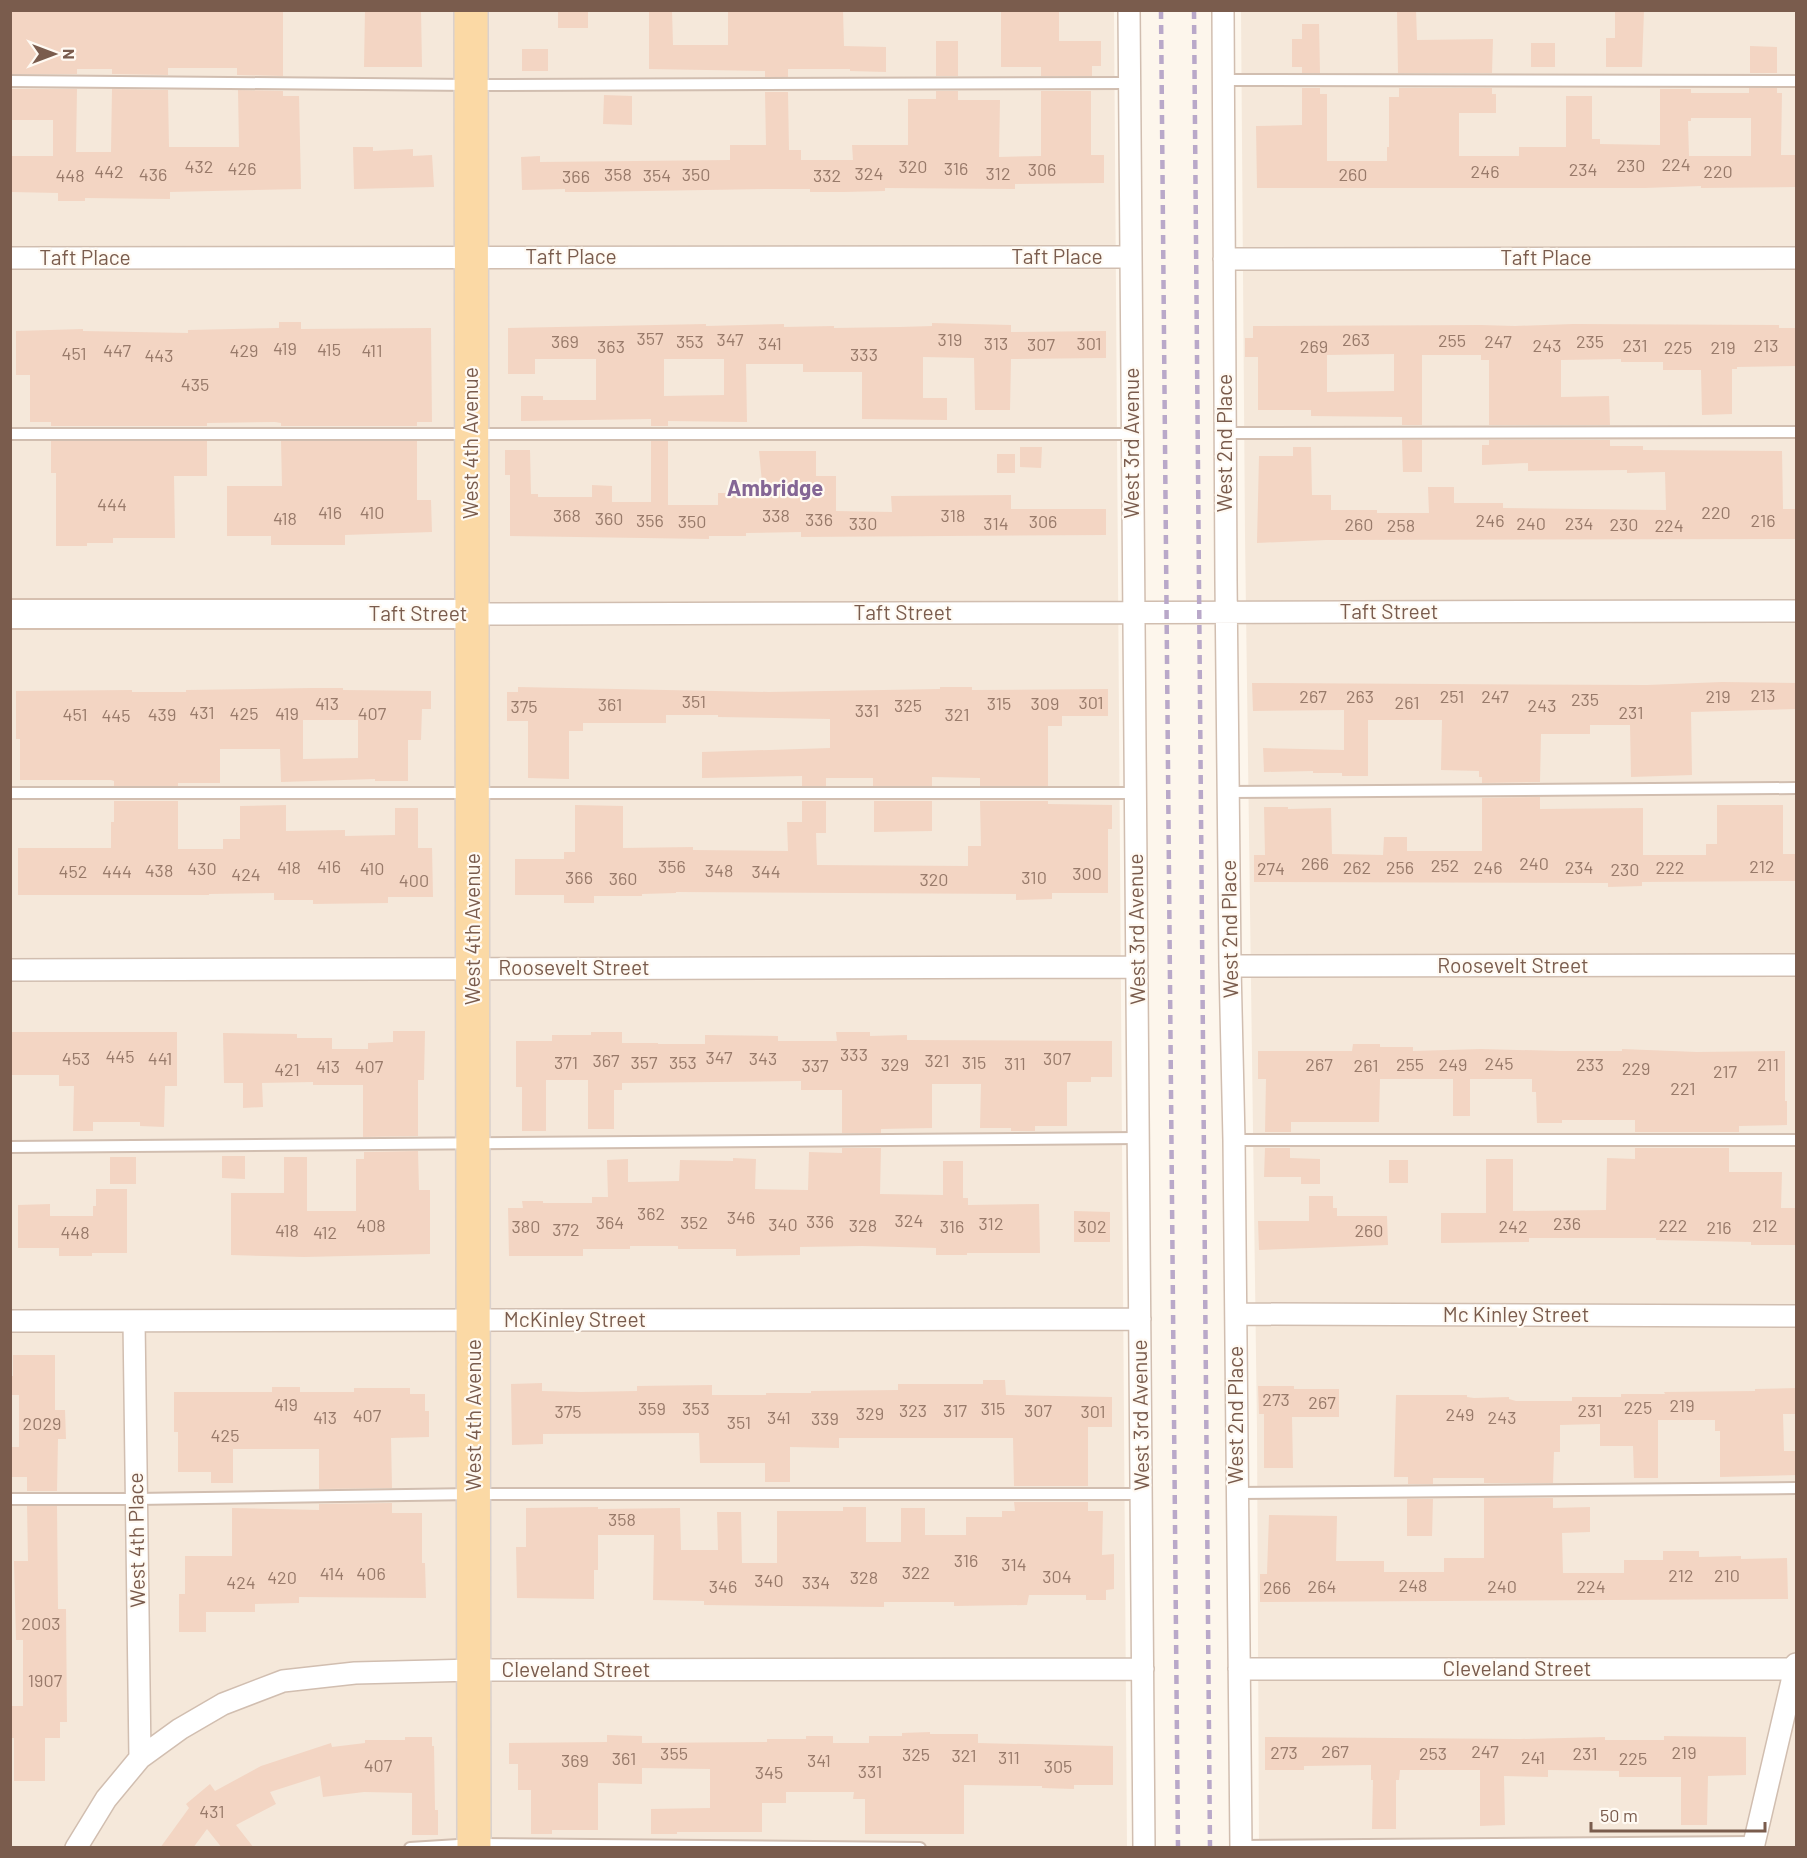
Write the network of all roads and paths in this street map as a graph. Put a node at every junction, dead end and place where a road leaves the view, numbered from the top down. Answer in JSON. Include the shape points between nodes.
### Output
{"nodes":[{"id":1,"x":471,"y":10,"type":"edge"},
{"id":2,"x":1129,"y":10,"type":"edge"},
{"id":3,"x":1223,"y":10,"type":"edge"},
{"id":4,"x":1223,"y":80,"type":"junction"},
{"id":5,"x":10,"y":81,"type":"edge"},
{"id":6,"x":1797,"y":81,"type":"edge"},
{"id":7,"x":1129,"y":83,"type":"junction"},
{"id":8,"x":471,"y":85,"type":"junction"},
{"id":9,"x":1131,"y":257,"type":"junction"},
{"id":10,"x":10,"y":258,"type":"edge"},
{"id":11,"x":470,"y":258,"type":"junction"},
{"id":12,"x":1797,"y":258,"type":"edge"},
{"id":13,"x":1224,"y":259,"type":"junction"},
{"id":14,"x":1225,"y":432,"type":"junction"},
{"id":15,"x":1797,"y":432,"type":"edge"},
{"id":16,"x":10,"y":434,"type":"edge"},
{"id":17,"x":472,"y":434,"type":"junction"},
{"id":18,"x":1132,"y":434,"type":"junction"},
{"id":19,"x":1134,"y":612,"type":"junction"},
{"id":20,"x":1226,"y":612,"type":"junction"},
{"id":21,"x":1797,"y":612,"type":"edge"},
{"id":22,"x":10,"y":614,"type":"edge"},
{"id":23,"x":471,"y":614,"type":"junction"},
{"id":24,"x":1797,"y":788,"type":"edge"},
{"id":25,"x":1228,"y":792,"type":"junction"},
{"id":26,"x":10,"y":793,"type":"edge"},
{"id":27,"x":472,"y":793,"type":"junction"},
{"id":28,"x":1135,"y":793,"type":"junction"},
{"id":29,"x":1797,"y":965,"type":"edge"},
{"id":30,"x":1230,"y":966,"type":"junction"},
{"id":31,"x":1137,"y":967,"type":"junction"},
{"id":32,"x":474,"y":968,"type":"junction"},
{"id":33,"x":10,"y":970,"type":"edge"},
{"id":34,"x":1138,"y":1138,"type":"junction"},
{"id":35,"x":1234,"y":1140,"type":"junction"},
{"id":36,"x":1797,"y":1140,"type":"edge"},
{"id":37,"x":473,"y":1144,"type":"junction"},
{"id":38,"x":10,"y":1147,"type":"edge"},
{"id":39,"x":1236,"y":1314,"type":"junction"},
{"id":40,"x":1797,"y":1316,"type":"edge"},
{"id":41,"x":1140,"y":1319,"type":"junction"},
{"id":42,"x":474,"y":1320,"type":"junction"},
{"id":43,"x":10,"y":1321,"type":"edge"},
{"id":44,"x":134,"y":1321,"type":"junction"},
{"id":45,"x":1797,"y":1488,"type":"edge"},
{"id":46,"x":1236,"y":1493,"type":"junction"},
{"id":47,"x":474,"y":1494,"type":"junction"},
{"id":48,"x":1141,"y":1494,"type":"junction"},
{"id":49,"x":10,"y":1499,"type":"edge"},
{"id":50,"x":136,"y":1499,"type":"junction"},
{"id":51,"x":1796,"y":1667,"type":"edge"},
{"id":52,"x":1143,"y":1669,"type":"junction"},
{"id":53,"x":1239,"y":1669,"type":"junction"},
{"id":54,"x":474,"y":1670,"type":"junction"},
{"id":55,"x":140,"y":1758,"type":"junction"},
{"id":56,"x":1754,"y":1845,"type":"edge"},
{"id":57,"x":474,"y":1846,"type":"edge"},
{"id":58,"x":1241,"y":1847,"type":"edge"},
{"id":59,"x":76,"y":1848,"type":"edge"},
{"id":60,"x":410,"y":1848,"type":"edge"},
{"id":61,"x":920,"y":1848,"type":"edge"},
{"id":62,"x":1144,"y":1848,"type":"edge"}],
"edges":[{"from":1,"to":8,"type":"main road","name":"West 4th Avenue"},
{"from":2,"to":7,"type":"street","name":"West 3rd Avenue"},
{"from":3,"to":4,"type":"street","name":"West 2nd Place"},
{"from":4,"to":6,"type":"lane"},
{"from":4,"to":13,"type":"street","name":"West 2nd Place"},
{"from":5,"to":8,"type":"lane"},
{"from":7,"to":8,"type":"lane"},
{"from":7,"to":9,"type":"street","name":"West 3rd Avenue"},
{"from":8,"to":11,"type":"main road","name":"West 4th Avenue"},
{"from":9,"to":11,"type":"street","name":"Taft Place"},
{"from":9,"to":18,"type":"street","name":"West 3rd Avenue"},
{"from":10,"to":11,"type":"street","name":"Taft Place"},
{"from":11,"to":17,"type":"main road","name":"West 4th Avenue"},
{"from":12,"to":13,"type":"street","name":"Taft Place"},
{"from":13,"to":14,"type":"street","name":"West 2nd Place"},
{"from":14,"to":15,"type":"lane"},
{"from":14,"to":20,"type":"street","name":"West 2nd Place"},
{"from":16,"to":17,"type":"lane"},
{"from":17,"to":18,"type":"lane"},
{"from":17,"to":23,"type":"main road","name":"West 4th Avenue"},
{"from":18,"to":19,"type":"street","name":"West 3rd Avenue"},
{"from":19,"to":20,"type":"street","name":"Taft Street"},
{"from":19,"to":23,"type":"street","name":"Taft Street"},
{"from":19,"to":28,"type":"street","name":"West 3rd Avenue"},
{"from":20,"to":21,"type":"street","name":"Taft Street"},
{"from":20,"to":25,"type":"street","name":"West 2nd Place"},
{"from":22,"to":23,"type":"street","name":"Taft Street"},
{"from":23,"to":27,"type":"main road","name":"West 4th Avenue"},
{"from":24,"to":25,"type":"lane"},
{"from":25,"to":30,"type":"street","name":"West 2nd Place"},
{"from":26,"to":27,"type":"lane"},
{"from":27,"to":28,"type":"lane"},
{"from":27,"to":32,"type":"main road","name":"West 4th Avenue"},
{"from":28,"to":31,"type":"street","name":"West 3rd Avenue"},
{"from":29,"to":30,"type":"street","name":"Roosevelt Street"},
{"from":30,"to":35,"type":"street","name":"West 2nd Place"},
{"from":31,"to":32,"type":"street","name":"Roosevelt Street"},
{"from":31,"to":34,"type":"street","name":"West 3rd Avenue"},
{"from":32,"to":33,"type":"street","name":"Roosevelt Street"},
{"from":32,"to":37,"type":"main road","name":"West 4th Avenue"},
{"from":34,"to":37,"type":"lane"},
{"from":34,"to":41,"type":"street","name":"West 3rd Avenue"},
{"from":35,"to":36,"type":"lane"},
{"from":35,"to":39,"type":"street","name":"West 2nd Place"},
{"from":37,"to":38,"type":"lane"},
{"from":37,"to":42,"type":"main road","name":"West 4th Avenue"},
{"from":39,"to":40,"type":"street","name":"Mc Kinley Street"},
{"from":39,"to":46,"type":"street","name":"West 2nd Place"},
{"from":41,"to":42,"type":"street","name":"McKinley Street"},
{"from":41,"to":48,"type":"street","name":"West 3rd Avenue"},
{"from":42,"to":44,"type":"street","name":"McKinley Street"},
{"from":42,"to":47,"type":"main road","name":"West 4th Avenue"},
{"from":43,"to":44,"type":"street","name":"McKinley Street"},
{"from":44,"to":50,"type":"street","name":"West 4th Place"},
{"from":45,"to":46,"type":"lane"},
{"from":46,"to":53,"type":"street","name":"West 2nd Place"},
{"from":47,"to":48,"type":"lane"},
{"from":47,"to":50,"type":"lane"},
{"from":47,"to":54,"type":"main road","name":"West 4th Avenue"},
{"from":48,"to":52,"type":"street","name":"West 3rd Avenue"},
{"from":49,"to":50,"type":"lane"},
{"from":50,"to":55,"type":"street","name":"West 4th Place"},
{"from":51,"to":53,"type":"street","name":"Cleveland Street"},
{"from":51,"to":56,"type":"street"},
{"from":52,"to":54,"type":"street","name":"Cleveland Street"},
{"from":52,"to":62,"type":"street","name":"West 3rd Avenue"},
{"from":53,"to":58,"type":"street","name":"West 2nd Place"},
{"from":54,"to":55,"type":"street","name":"Cleveland Street","via":[[355,1673],[284,1681],[223,1704]]},
{"from":54,"to":57,"type":"main road","name":"West 4th Avenue"},
{"from":55,"to":59,"type":"street","name":"Cleveland Street","via":[[106,1799]]},
{"from":56,"to":58,"type":"lane"},
{"from":57,"to":60,"type":"lane"},
{"from":57,"to":61,"type":"lane"}]}
